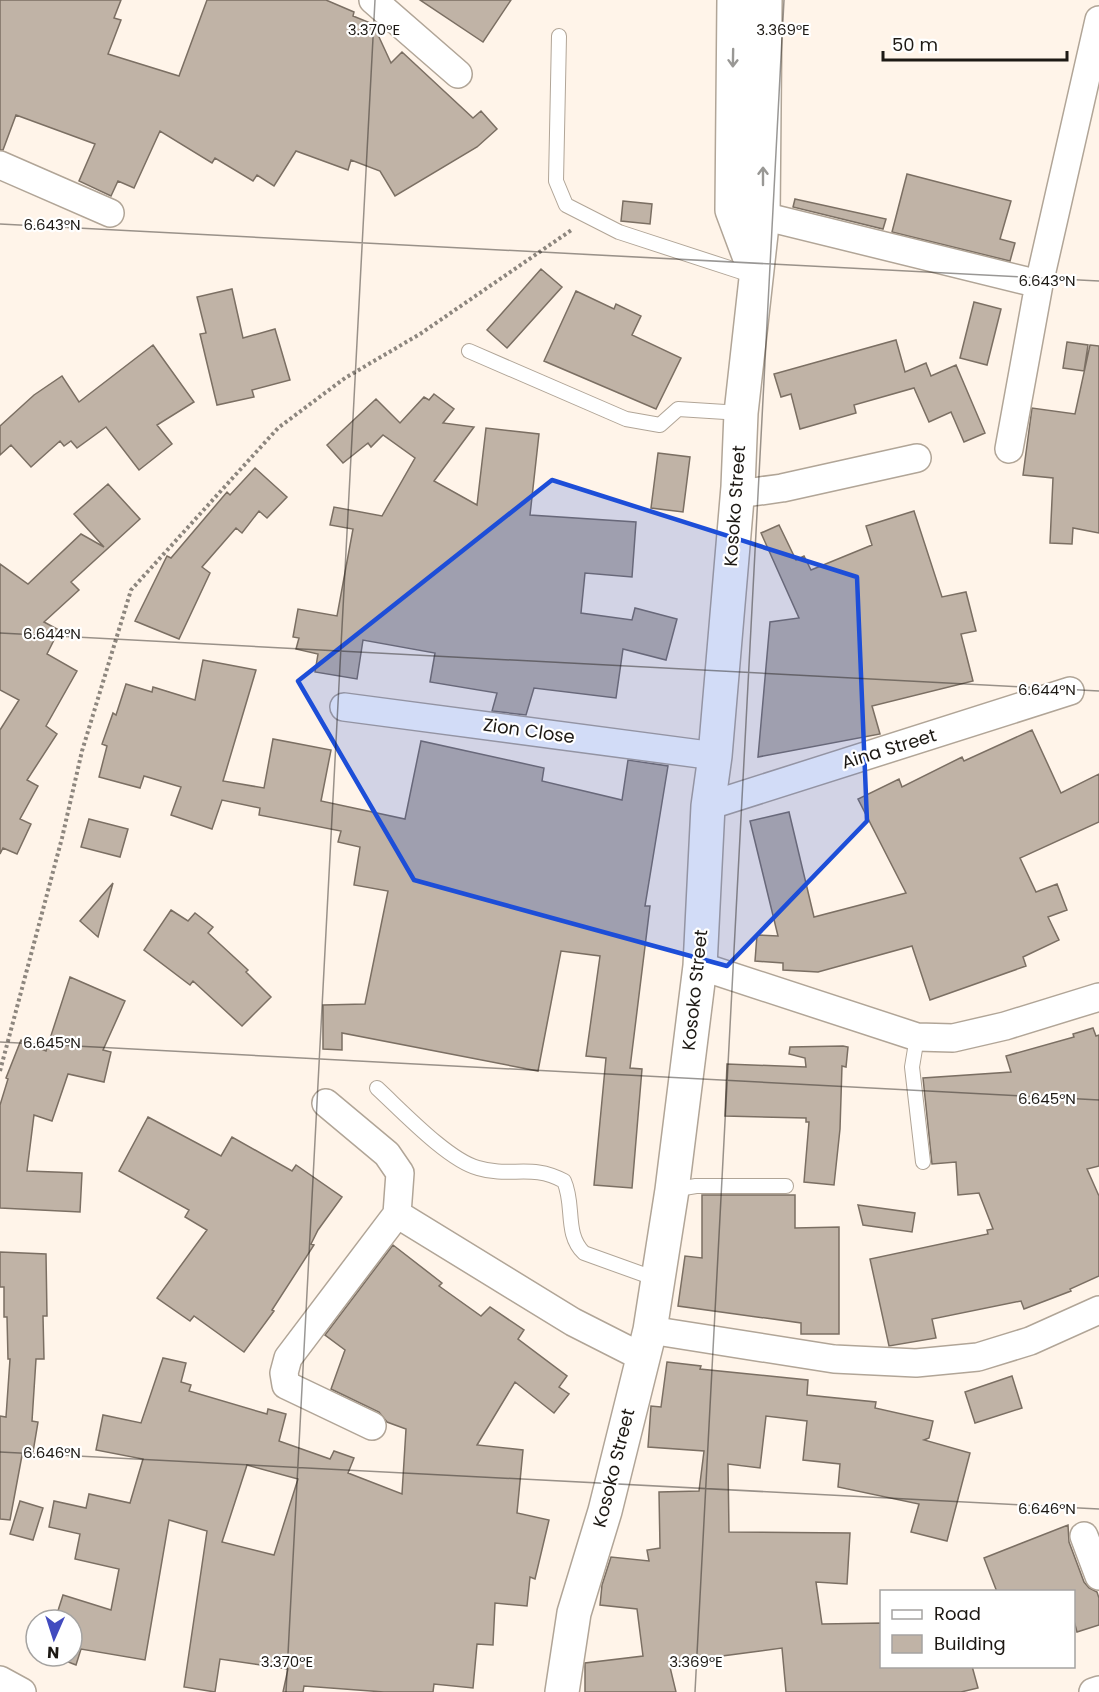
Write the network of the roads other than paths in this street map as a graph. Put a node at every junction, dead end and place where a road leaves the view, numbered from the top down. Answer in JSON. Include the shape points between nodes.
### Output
{"nodes":[{"id":1,"x":373,"y":0,"type":"edge"},
{"id":2,"x":734,"y":0,"type":"edge"},
{"id":3,"x":765,"y":0,"type":"edge"},
{"id":4,"x":1099,"y":20,"type":"edge"},
{"id":5,"x":559,"y":36,"type":"dead end"},
{"id":6,"x":458,"y":74,"type":"dead end"},
{"id":7,"x":0,"y":165,"type":"edge"},
{"id":8,"x":110,"y":213,"type":"dead end"},
{"id":9,"x":763,"y":216,"type":"junction"},
{"id":10,"x":757,"y":276,"type":"junction"},
{"id":11,"x":1040,"y":284,"type":"junction"},
{"id":12,"x":469,"y":351,"type":"dead end"},
{"id":13,"x":741,"y":413,"type":"junction"},
{"id":14,"x":1009,"y":449,"type":"dead end"},
{"id":15,"x":917,"y":458,"type":"dead end"},
{"id":16,"x":738,"y":487,"type":"junction"},
{"id":17,"x":1070,"y":692,"type":"dead end"},
{"id":18,"x":344,"y":707,"type":"dead end"},
{"id":19,"x":715,"y":756,"type":"junction"},
{"id":20,"x":708,"y":806,"type":"junction"},
{"id":21,"x":700,"y":966,"type":"junction"},
{"id":22,"x":1099,"y":996,"type":"edge"},
{"id":23,"x":917,"y":1037,"type":"junction"},
{"id":24,"x":377,"y":1088,"type":"dead end"},
{"id":25,"x":326,"y":1103,"type":"dead end"},
{"id":26,"x":923,"y":1162,"type":"dead end"},
{"id":27,"x":786,"y":1186,"type":"dead end"},
{"id":28,"x":672,"y":1190,"type":"junction"},
{"id":29,"x":397,"y":1214,"type":"junction"},
{"id":30,"x":659,"y":1280,"type":"junction"},
{"id":31,"x":1099,"y":1310,"type":"edge"},
{"id":32,"x":646,"y":1344,"type":"junction"},
{"id":33,"x":372,"y":1426,"type":"dead end"},
{"id":34,"x":1084,"y":1536,"type":"dead end"},
{"id":35,"x":1099,"y":1576,"type":"edge"},
{"id":36,"x":0,"y":1680,"type":"edge"},
{"id":37,"x":1099,"y":1690,"type":"edge"},
{"id":38,"x":22,"y":1692,"type":"edge"},
{"id":39,"x":562,"y":1692,"type":"edge"},
{"id":40,"x":1093,"y":1692,"type":"edge"}],
"edges":[{"from":1,"to":6,"type":"street"},
{"from":2,"to":10,"type":"street","name":"Kosoko Street","one_way":true,"via":[[732,210]]},
{"from":9,"to":3,"type":"street","name":"Kosoko Street","one_way":true},
{"from":4,"to":11,"type":"street"},
{"from":5,"to":10,"type":"lane","via":[[556,181],[566,205],[619,232]]},
{"from":7,"to":8,"type":"street"},
{"from":9,"to":10,"type":"street","name":"Kosoko Street"},
{"from":9,"to":11,"type":"street"},
{"from":10,"to":13,"type":"street","name":"Kosoko Street"},
{"from":11,"to":14,"type":"street"},
{"from":12,"to":13,"type":"lane","via":[[626,419],[660,425],[678,409]]},
{"from":13,"to":16,"type":"street","name":"Kosoko Street"},
{"from":15,"to":16,"type":"street","via":[[782,488],[753,492]]},
{"from":16,"to":19,"type":"street","name":"Kosoko Street"},
{"from":17,"to":20,"type":"street","name":"Aina Street"},
{"from":18,"to":19,"type":"street","name":"Zion Close"},
{"from":19,"to":20,"type":"street","name":"Kosoko Street"},
{"from":20,"to":21,"type":"street","name":"Kosoko Street"},
{"from":21,"to":23,"type":"street"},
{"from":21,"to":28,"type":"street","name":"Kosoko Street"},
{"from":22,"to":23,"type":"street","via":[[953,1038]]},
{"from":23,"to":26,"type":"lane","via":[[912,1067]]},
{"from":24,"to":30,"type":"lane","via":[[459,1161],[493,1172],[532,1169],[564,1181],[577,1246],[584,1253]]},
{"from":25,"to":29,"type":"street","via":[[387,1154],[400,1173]]},
{"from":27,"to":28,"type":"lane","via":[[696,1185]]},
{"from":28,"to":30,"type":"street","name":"Kosoko Street"},
{"from":29,"to":32,"type":"street","via":[[573,1322]]},
{"from":29,"to":33,"type":"street","via":[[288,1358],[284,1373],[286,1385]]},
{"from":30,"to":32,"type":"street","name":"Kosoko Street"},
{"from":31,"to":32,"type":"street","via":[[1029,1341],[978,1357],[916,1363]]},
{"from":32,"to":39,"type":"street","name":"Kosoko Street","via":[[605,1511],[574,1613]]},
{"from":34,"to":35,"type":"street"},
{"from":36,"to":38,"type":"street"},
{"from":37,"to":40,"type":"street"}]}
